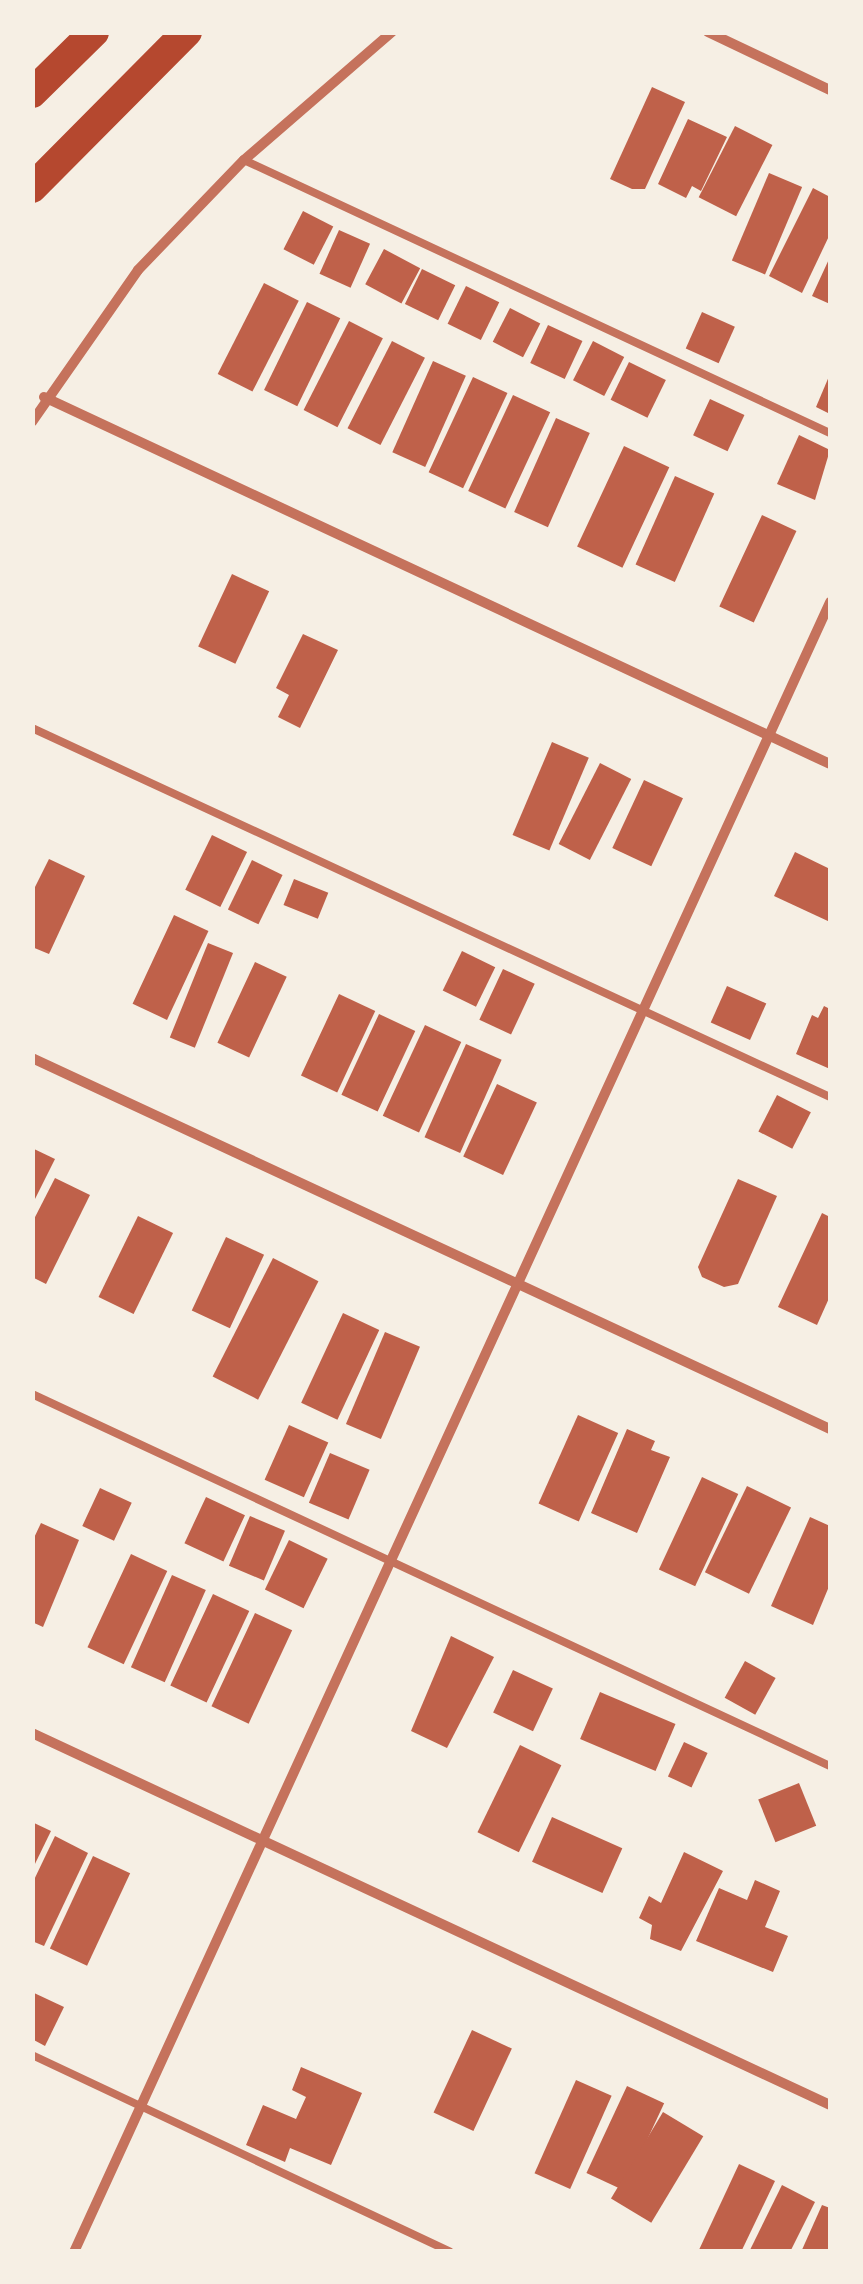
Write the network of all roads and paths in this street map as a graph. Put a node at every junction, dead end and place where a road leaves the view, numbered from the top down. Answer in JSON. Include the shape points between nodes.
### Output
{"nodes":[{"id":1,"x":94,"y":32,"type":"edge"},
{"id":2,"x":187,"y":32,"type":"edge"},
{"id":3,"x":392,"y":32,"type":"edge"},
{"id":4,"x":708,"y":32,"type":"edge"},
{"id":5,"x":830,"y":90,"type":"edge"},
{"id":6,"x":32,"y":94,"type":"edge"},
{"id":7,"x":244,"y":160,"type":"junction"},
{"id":8,"x":32,"y":188,"type":"edge"},
{"id":9,"x":44,"y":397,"type":"junction"},
{"id":10,"x":32,"y":422,"type":"edge"},
{"id":11,"x":830,"y":434,"type":"edge"},
{"id":12,"x":830,"y":602,"type":"edge"},
{"id":13,"x":32,"y":728,"type":"edge"},
{"id":14,"x":769,"y":736,"type":"junction"},
{"id":15,"x":830,"y":764,"type":"edge"},
{"id":16,"x":643,"y":1011,"type":"junction"},
{"id":17,"x":32,"y":1058,"type":"edge"},
{"id":18,"x":830,"y":1098,"type":"edge"},
{"id":19,"x":518,"y":1283,"type":"junction"},
{"id":20,"x":32,"y":1394,"type":"edge"},
{"id":21,"x":830,"y":1429,"type":"edge"},
{"id":22,"x":391,"y":1561,"type":"junction"},
{"id":23,"x":32,"y":1733,"type":"edge"},
{"id":24,"x":830,"y":1766,"type":"edge"},
{"id":25,"x":262,"y":1840,"type":"junction"},
{"id":26,"x":32,"y":2056,"type":"edge"},
{"id":27,"x":140,"y":2106,"type":"junction"},
{"id":28,"x":830,"y":2106,"type":"edge"},
{"id":29,"x":74,"y":2252,"type":"edge"},
{"id":30,"x":450,"y":2252,"type":"edge"}],
"edges":[{"from":1,"to":6,"type":"highway"},
{"from":2,"to":8,"type":"highway"},
{"from":3,"to":7,"type":"street"},
{"from":4,"to":5,"type":"street"},
{"from":7,"to":9,"type":"street","via":[[138,270]]},
{"from":7,"to":11,"type":"lane"},
{"from":9,"to":10,"type":"street"},
{"from":9,"to":14,"type":"street"},
{"from":12,"to":14,"type":"street"},
{"from":13,"to":16,"type":"lane"},
{"from":14,"to":15,"type":"street"},
{"from":14,"to":16,"type":"street"},
{"from":16,"to":18,"type":"lane"},
{"from":16,"to":19,"type":"street"},
{"from":17,"to":19,"type":"street"},
{"from":19,"to":21,"type":"street"},
{"from":19,"to":22,"type":"street"},
{"from":20,"to":22,"type":"lane"},
{"from":22,"to":24,"type":"lane"},
{"from":22,"to":25,"type":"street"},
{"from":23,"to":25,"type":"street"},
{"from":25,"to":27,"type":"street"},
{"from":25,"to":28,"type":"street"},
{"from":26,"to":27,"type":"lane"},
{"from":27,"to":29,"type":"street"},
{"from":27,"to":30,"type":"lane"}]}
